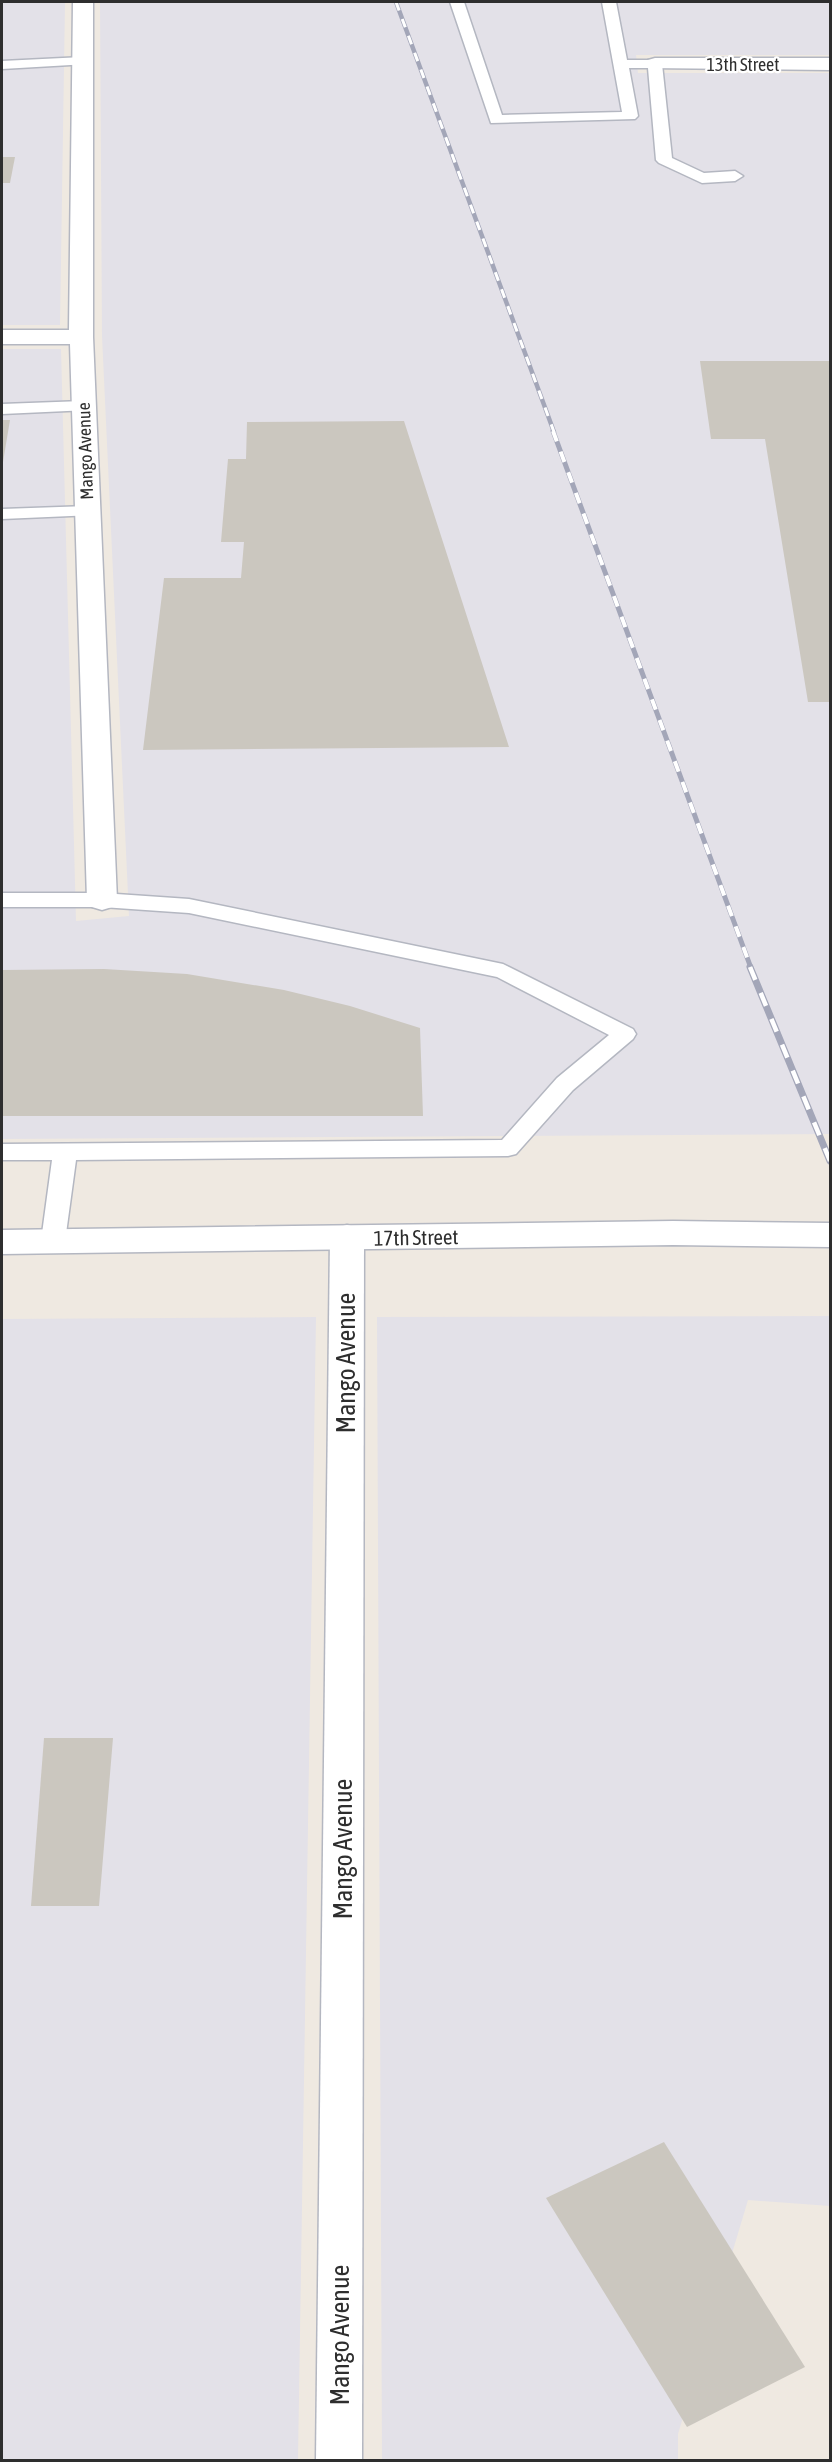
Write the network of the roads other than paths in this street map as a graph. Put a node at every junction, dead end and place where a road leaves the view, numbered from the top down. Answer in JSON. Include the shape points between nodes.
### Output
{"nodes":[{"id":1,"x":82,"y":2,"type":"edge"},
{"id":2,"x":457,"y":2,"type":"edge"},
{"id":3,"x":609,"y":2,"type":"edge"},
{"id":4,"x":83,"y":61,"type":"junction"},
{"id":5,"x":620,"y":64,"type":"junction"},
{"id":6,"x":655,"y":64,"type":"junction"},
{"id":7,"x":831,"y":64,"type":"edge"},
{"id":8,"x":2,"y":65,"type":"edge"},
{"id":9,"x":735,"y":176,"type":"dead end"},
{"id":10,"x":2,"y":337,"type":"edge"},
{"id":11,"x":81,"y":337,"type":"junction"},
{"id":12,"x":84,"y":406,"type":"junction"},
{"id":13,"x":2,"y":409,"type":"edge"},
{"id":14,"x":87,"y":511,"type":"junction"},
{"id":15,"x":2,"y":514,"type":"edge"},
{"id":16,"x":2,"y":900,"type":"edge"},
{"id":17,"x":102,"y":900,"type":"junction"},
{"id":18,"x":2,"y":1152,"type":"edge"},
{"id":19,"x":66,"y":1152,"type":"junction"},
{"id":20,"x":831,"y":1235,"type":"edge"},
{"id":21,"x":347,"y":1238,"type":"junction"},
{"id":22,"x":53,"y":1241,"type":"junction"},
{"id":23,"x":2,"y":1242,"type":"edge"},
{"id":24,"x":339,"y":2460,"type":"edge"}],
"edges":[{"from":1,"to":4,"type":"street","name":"Mango Avenue"},
{"from":2,"to":5,"type":"lane","via":[[496,120],[630,116]]},
{"from":3,"to":5,"type":"lane"},
{"from":4,"to":8,"type":"lane"},
{"from":4,"to":11,"type":"street","name":"Mango Avenue"},
{"from":5,"to":6,"type":"lane"},
{"from":6,"to":7,"type":"street","name":"13th Street"},
{"from":6,"to":9,"type":"lane","via":[[664,160],[702,178]]},
{"from":10,"to":11,"type":"street"},
{"from":11,"to":12,"type":"street","name":"Mango Avenue"},
{"from":12,"to":13,"type":"lane"},
{"from":12,"to":14,"type":"street","name":"Mango Avenue"},
{"from":14,"to":15,"type":"lane"},
{"from":14,"to":17,"type":"street","name":"Mango Avenue"},
{"from":16,"to":17,"type":"lane"},
{"from":17,"to":19,"type":"lane","via":[[189,906],[502,971],[626,1035],[565,1084],[508,1148]]},
{"from":18,"to":19,"type":"lane"},
{"from":19,"to":22,"type":"lane"},
{"from":20,"to":21,"type":"street","name":"17th Street"},
{"from":21,"to":22,"type":"street","name":"17th Street"},
{"from":21,"to":24,"type":"street","name":"Mango Avenue"},
{"from":22,"to":23,"type":"street","name":"17th Street"}]}
